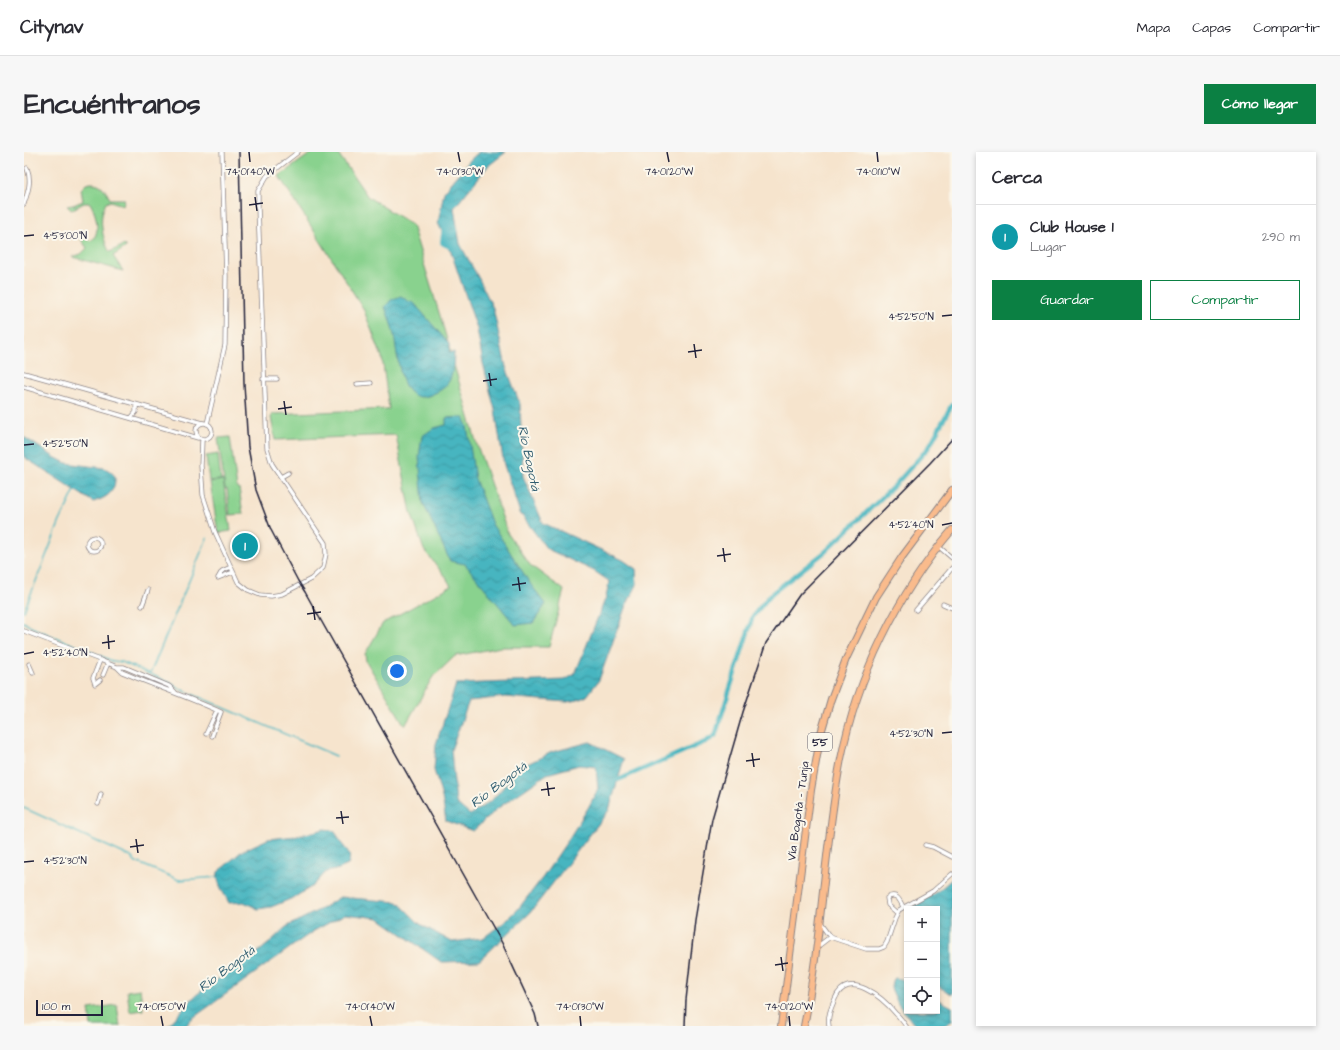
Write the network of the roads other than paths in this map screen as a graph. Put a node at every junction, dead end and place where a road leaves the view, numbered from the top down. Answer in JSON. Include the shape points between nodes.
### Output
{"nodes":[{"id":1,"x":222,"y":152,"type":"edge"},
{"id":2,"x":298,"y":152,"type":"edge"},
{"id":3,"x":27,"y":168,"type":"dead end"},
{"id":4,"x":24,"y":204,"type":"edge"},
{"id":5,"x":24,"y":373,"type":"edge"},
{"id":6,"x":277,"y":379,"type":"dead end"},
{"id":7,"x":263,"y":380,"type":"junction"},
{"id":8,"x":371,"y":383,"type":"dead end"},
{"id":9,"x":357,"y":384,"type":"dead end"},
{"id":10,"x":24,"y":387,"type":"edge"},
{"id":11,"x":136,"y":405,"type":"junction"},
{"id":12,"x":131,"y":418,"type":"junction"},
{"id":13,"x":203,"y":423,"type":"junction"},
{"id":14,"x":207,"y":424,"type":"junction"},
{"id":15,"x":200,"y":438,"type":"junction"},
{"id":16,"x":288,"y":473,"type":"tunnel mouth"},
{"id":17,"x":281,"y":477,"type":"junction"},
{"id":18,"x":952,"y":490,"type":"edge"},
{"id":19,"x":952,"y":530,"type":"edge"},
{"id":20,"x":938,"y":546,"type":"junction"},
{"id":21,"x":90,"y":550,"type":"joint"},
{"id":22,"x":952,"y":558,"type":"edge"},
{"id":23,"x":231,"y":567,"type":"junction"},
{"id":24,"x":952,"y":568,"type":"edge"},
{"id":25,"x":233,"y":572,"type":"junction"},
{"id":26,"x":148,"y":590,"type":"dead end"},
{"id":27,"x":943,"y":604,"type":"dead end"},
{"id":28,"x":142,"y":606,"type":"dead end"},
{"id":29,"x":952,"y":608,"type":"edge"},
{"id":30,"x":916,"y":610,"type":"dead end"},
{"id":31,"x":24,"y":627,"type":"edge"},
{"id":32,"x":24,"y":631,"type":"edge"},
{"id":33,"x":31,"y":632,"type":"junction"},
{"id":34,"x":100,"y":660,"type":"junction"},
{"id":35,"x":29,"y":664,"type":"dead end"},
{"id":36,"x":108,"y":664,"type":"junction"},
{"id":37,"x":33,"y":673,"type":"dead end"},
{"id":38,"x":103,"y":675,"type":"dead end"},
{"id":39,"x":100,"y":680,"type":"dead end"},
{"id":40,"x":219,"y":711,"type":"junction"},
{"id":41,"x":206,"y":734,"type":"dead end"},
{"id":42,"x":212,"y":736,"type":"dead end"},
{"id":43,"x":101,"y":794,"type":"dead end"},
{"id":44,"x":98,"y":804,"type":"dead end"},
{"id":45,"x":925,"y":845,"type":"dead end"},
{"id":46,"x":952,"y":857,"type":"edge"},
{"id":47,"x":952,"y":874,"type":"edge"},
{"id":48,"x":903,"y":907,"type":"junction"},
{"id":49,"x":896,"y":913,"type":"junction"},
{"id":50,"x":819,"y":922,"type":"junction"},
{"id":51,"x":830,"y":937,"type":"junction"},
{"id":52,"x":816,"y":947,"type":"junction"},
{"id":53,"x":781,"y":1026,"type":"edge"},
{"id":54,"x":804,"y":1026,"type":"edge"},
{"id":55,"x":829,"y":1026,"type":"edge"},
{"id":56,"x":906,"y":1026,"type":"edge"}],
"edges":[{"from":1,"to":14,"type":"street","via":[[226,276],[224,345]]},
{"from":2,"to":7,"type":"street","via":[[267,176],[258,191]]},
{"from":3,"to":4,"type":"street","via":[[30,185]]},
{"from":5,"to":11,"type":"street"},
{"from":6,"to":7,"type":"street"},
{"from":7,"to":17,"type":"street","via":[[267,448],[272,464]]},
{"from":8,"to":9,"type":"street"},
{"from":10,"to":12,"type":"street"},
{"from":11,"to":12,"type":"street","via":[[136,412]]},
{"from":11,"to":13,"type":"street"},
{"from":12,"to":15,"type":"street"},
{"from":13,"to":14,"type":"street"},
{"from":13,"to":15,"type":"street","via":[[196,429]]},
{"from":14,"to":15,"type":"street","via":[[211,434],[207,438]]},
{"from":15,"to":23,"type":"street","via":[[203,495],[215,532]]},
{"from":16,"to":17,"type":"street"},
{"from":17,"to":25,"type":"street","via":[[325,543],[323,568],[311,579],[282,594],[271,596],[248,590],[238,582]]},
{"from":18,"to":53,"type":"highway","name":"Vía Bogotá - Tunja","number":"55","via":[[902,556],[876,597],[846,659],[829,704],[811,790]]},
{"from":19,"to":20,"type":"highway","number":"55"},
{"from":20,"to":22,"type":"street"},
{"from":20,"to":50,"type":"highway","number":"55","via":[[920,571],[892,620],[877,649],[856,702],[836,787]]},
{"from":21,"to":21,"type":"street","via":[[99,549],[101,542],[98,538],[88,540]]},
{"from":23,"to":25,"type":"street"},
{"from":23,"to":25,"type":"street","via":[[222,571],[218,578]]},
{"from":24,"to":30,"type":"street"},
{"from":26,"to":28,"type":"street"},
{"from":27,"to":29,"type":"street"},
{"from":31,"to":33,"type":"street"},
{"from":32,"to":33,"type":"street"},
{"from":33,"to":34,"type":"street"},
{"from":34,"to":36,"type":"street"},
{"from":34,"to":39,"type":"street","via":[[93,678],[95,684]]},
{"from":35,"to":37,"type":"street"},
{"from":36,"to":38,"type":"street"},
{"from":36,"to":40,"type":"street","via":[[117,668],[124,667],[169,686],[176,693]]},
{"from":40,"to":41,"type":"street"},
{"from":40,"to":42,"type":"street"},
{"from":43,"to":44,"type":"street"},
{"from":45,"to":46,"type":"street"},
{"from":47,"to":48,"type":"street","via":[[933,891]]},
{"from":48,"to":49,"type":"street"},
{"from":48,"to":49,"type":"street","via":[[896,896],[887,898],[888,905]]},
{"from":49,"to":51,"type":"street","via":[[888,942],[879,949],[866,949]]},
{"from":50,"to":51,"type":"street"},
{"from":50,"to":52,"type":"highway","number":"55"},
{"from":51,"to":52,"type":"street"},
{"from":52,"to":54,"type":"highway","number":"55"},
{"from":55,"to":56,"type":"street","via":[[828,1016],[835,997],[845,987],[852,985],[880,998]]}]}
